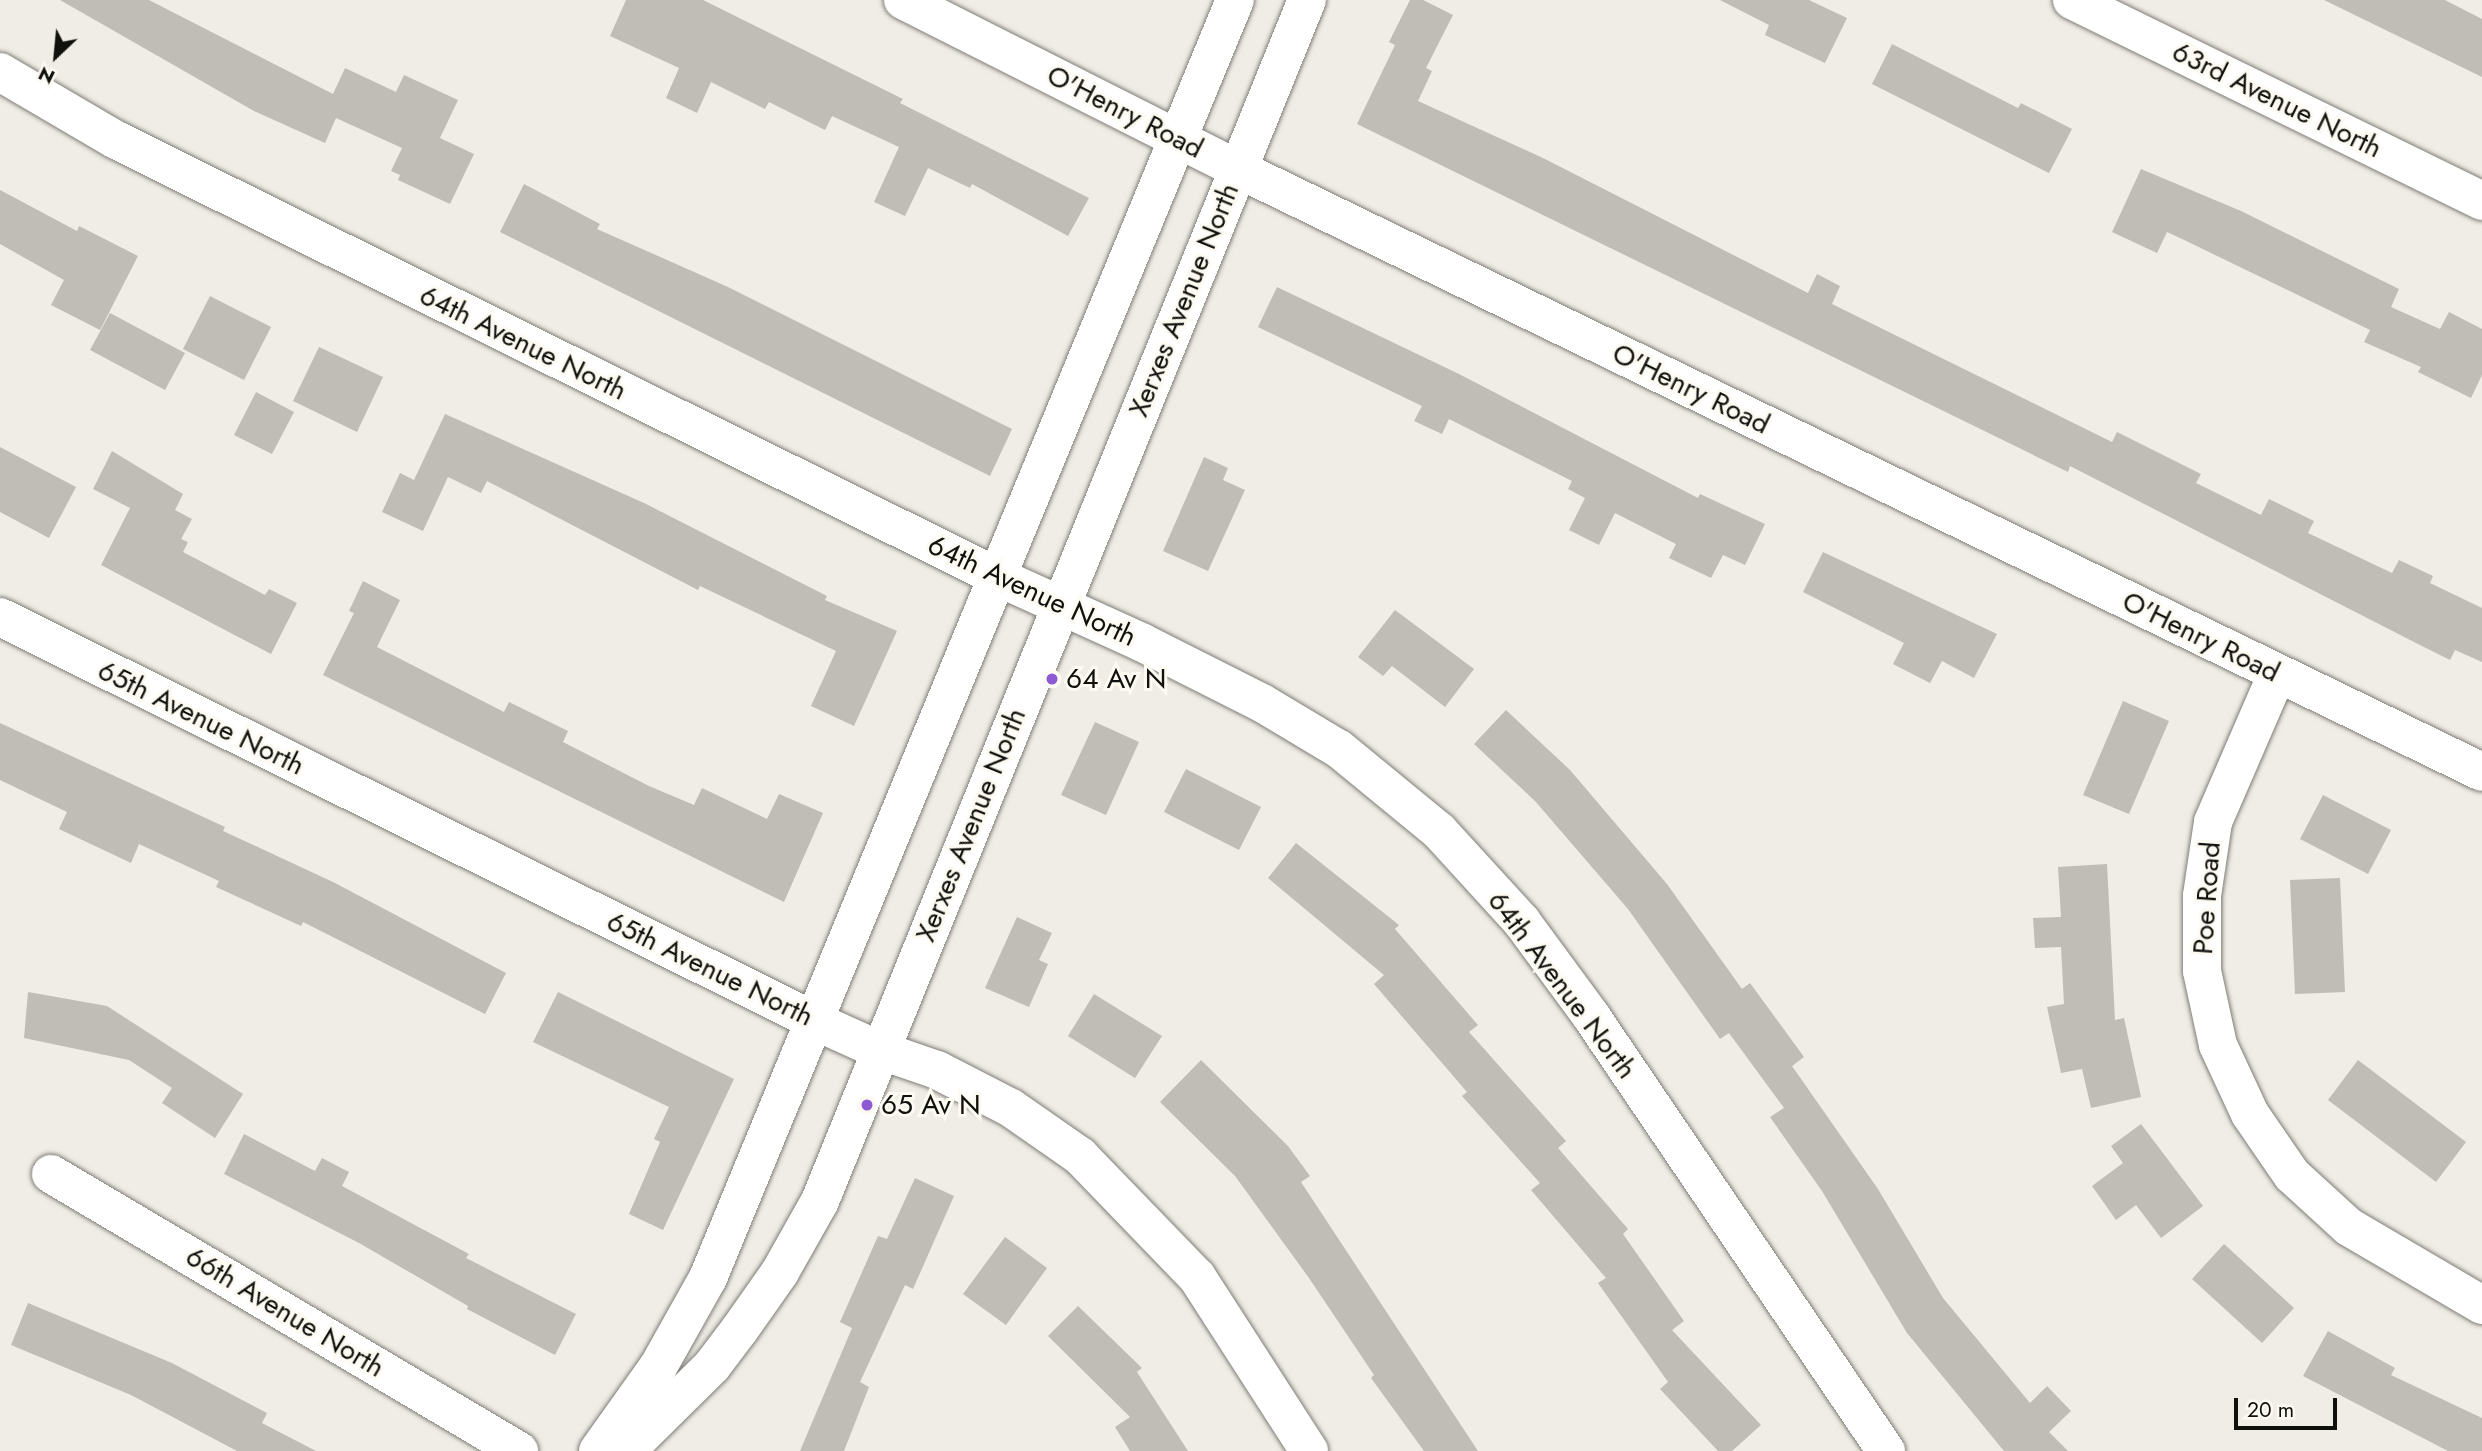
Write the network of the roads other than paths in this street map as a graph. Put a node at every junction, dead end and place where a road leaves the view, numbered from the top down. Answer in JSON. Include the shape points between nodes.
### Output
{"nodes":[{"id":1,"x":903,"y":0,"type":"edge"},
{"id":2,"x":1236,"y":0,"type":"edge"},
{"id":3,"x":1307,"y":0,"type":"edge"},
{"id":4,"x":2072,"y":0,"type":"edge"},
{"id":5,"x":0,"y":72,"type":"edge"},
{"id":6,"x":1179,"y":138,"type":"junction"},
{"id":7,"x":1238,"y":169,"type":"junction"},
{"id":8,"x":2482,"y":201,"type":"edge"},
{"id":9,"x":1000,"y":578,"type":"junction"},
{"id":10,"x":1060,"y":607,"type":"junction"},
{"id":11,"x":0,"y":617,"type":"edge"},
{"id":12,"x":2277,"y":674,"type":"junction"},
{"id":13,"x":2482,"y":772,"type":"edge"},
{"id":14,"x":817,"y":1022,"type":"junction"},
{"id":15,"x":879,"y":1050,"type":"junction"},
{"id":16,"x":51,"y":1174,"type":"dead end"},
{"id":17,"x":2482,"y":1305,"type":"edge"},
{"id":18,"x":519,"y":1451,"type":"edge"},
{"id":19,"x":597,"y":1451,"type":"edge"},
{"id":20,"x":626,"y":1451,"type":"edge"},
{"id":21,"x":1309,"y":1451,"type":"edge"},
{"id":22,"x":1886,"y":1451,"type":"edge"}],
"edges":[{"from":1,"to":6,"type":"street","name":"O'Henry Road"},
{"from":2,"to":6,"type":"street"},
{"from":3,"to":7,"type":"street","name":"Xerxes Avenue North"},
{"from":4,"to":8,"type":"street","name":"63rd Avenue North"},
{"from":5,"to":9,"type":"street","name":"64th Avenue North","via":[[116,140]]},
{"from":6,"to":7,"type":"street","name":"O'Henry Road"},
{"from":6,"to":9,"type":"street"},
{"from":7,"to":10,"type":"street","name":"Xerxes Avenue North"},
{"from":7,"to":12,"type":"street","name":"O'Henry Road"},
{"from":9,"to":10,"type":"street","name":"64th Avenue North"},
{"from":9,"to":14,"type":"street"},
{"from":10,"to":15,"type":"street","name":"Xerxes Avenue North"},
{"from":10,"to":22,"type":"street","name":"64th Avenue North","via":[[1262,703],[1339,749],[1439,831],[1522,922],[1591,1016],[1825,1368]]},
{"from":11,"to":14,"type":"street","name":"65th Avenue North"},
{"from":12,"to":13,"type":"street","name":"O'Henry Road"},
{"from":12,"to":17,"type":"street","name":"Poe Road","via":[[2213,822],[2207,859],[2202,971],[2218,1045],[2250,1114],[2292,1175],[2349,1227]]},
{"from":14,"to":15,"type":"street","name":"65th Avenue North"},
{"from":14,"to":19,"type":"street","via":[[685,1324]]},
{"from":15,"to":20,"type":"street","name":"Xerxes Avenue North","via":[[820,1201],[780,1272],[712,1366]]},
{"from":15,"to":21,"type":"street","name":"65th Avenue North","via":[[937,1070],[1011,1108],[1080,1156],[1197,1277]]},
{"from":16,"to":18,"type":"street","name":"66th Avenue North"}]}
